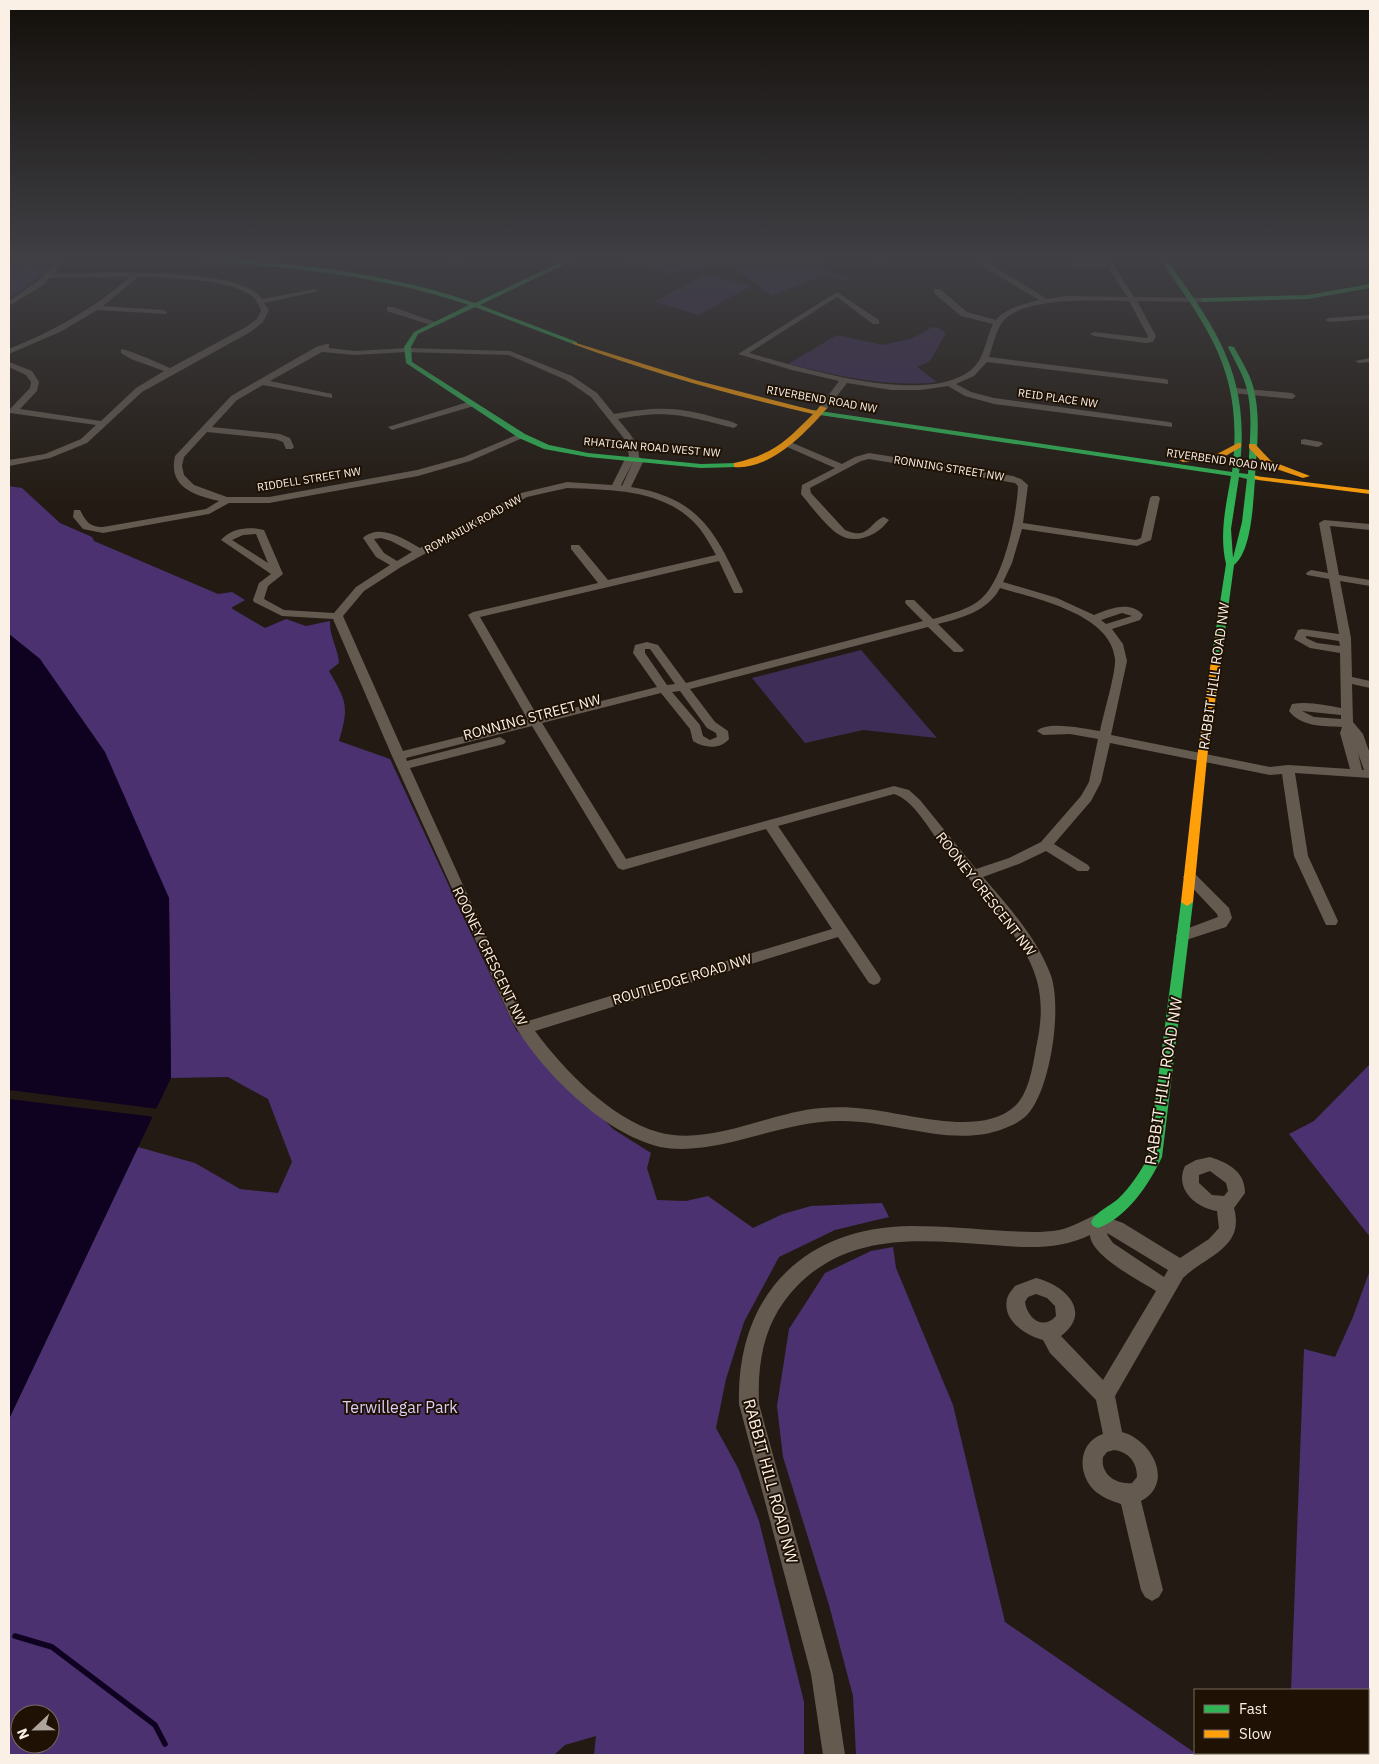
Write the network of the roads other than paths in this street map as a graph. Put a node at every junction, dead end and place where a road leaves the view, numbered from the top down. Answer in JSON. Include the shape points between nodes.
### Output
{"nodes":[{"id":1,"x":35,"y":340,"type":"edge"},
{"id":2,"x":228,"y":340,"type":"edge"},
{"id":3,"x":409,"y":340,"type":"edge"},
{"id":4,"x":588,"y":340,"type":"edge"},
{"id":5,"x":764,"y":340,"type":"edge"},
{"id":6,"x":992,"y":340,"type":"edge"},
{"id":7,"x":1217,"y":340,"type":"edge"},
{"id":8,"x":1227,"y":340,"type":"edge"},
{"id":9,"x":333,"y":343,"type":"dead end"},
{"id":10,"x":319,"y":349,"type":"junction"},
{"id":11,"x":406,"y":350,"type":"junction"},
{"id":12,"x":124,"y":351,"type":"dead end"},
{"id":13,"x":9,"y":352,"type":"edge"},
{"id":14,"x":986,"y":359,"type":"junction"},
{"id":15,"x":1370,"y":360,"type":"edge"},
{"id":16,"x":1359,"y":361,"type":"dead end"},
{"id":17,"x":9,"y":364,"type":"edge"},
{"id":18,"x":171,"y":371,"type":"junction"},
{"id":19,"x":845,"y":380,"type":"junction"},
{"id":20,"x":260,"y":382,"type":"junction"},
{"id":21,"x":1164,"y":382,"type":"dead end"},
{"id":22,"x":948,"y":383,"type":"junction"},
{"id":23,"x":1235,"y":391,"type":"junction"},
{"id":24,"x":1252,"y":393,"type":"junction"},
{"id":25,"x":329,"y":396,"type":"dead end"},
{"id":26,"x":1292,"y":396,"type":"dead end"},
{"id":27,"x":471,"y":404,"type":"junction"},
{"id":28,"x":820,"y":410,"type":"junction"},
{"id":29,"x":612,"y":417,"type":"junction"},
{"id":30,"x":104,"y":424,"type":"junction"},
{"id":31,"x":734,"y":425,"type":"dead end"},
{"id":32,"x":1168,"y":425,"type":"dead end"},
{"id":33,"x":392,"y":427,"type":"dead end"},
{"id":34,"x":204,"y":428,"type":"junction"},
{"id":35,"x":522,"y":436,"type":"junction"},
{"id":36,"x":1304,"y":442,"type":"dead end"},
{"id":37,"x":1318,"y":444,"type":"dead end"},
{"id":38,"x":1238,"y":445,"type":"junction"},
{"id":39,"x":786,"y":446,"type":"junction"},
{"id":40,"x":1252,"y":446,"type":"junction"},
{"id":41,"x":289,"y":447,"type":"dead end"},
{"id":42,"x":634,"y":460,"type":"junction"},
{"id":43,"x":1182,"y":460,"type":"junction"},
{"id":44,"x":9,"y":463,"type":"edge"},
{"id":45,"x":837,"y":469,"type":"junction"},
{"id":46,"x":1235,"y":472,"type":"junction"},
{"id":47,"x":1250,"y":474,"type":"junction"},
{"id":48,"x":1329,"y":481,"type":"junction"},
{"id":49,"x":1370,"y":485,"type":"edge"},
{"id":50,"x":620,"y":487,"type":"junction"},
{"id":51,"x":1370,"y":492,"type":"edge"},
{"id":52,"x":1155,"y":498,"type":"dead end"},
{"id":53,"x":227,"y":500,"type":"junction"},
{"id":54,"x":77,"y":512,"type":"dead end"},
{"id":55,"x":884,"y":520,"type":"dead end"},
{"id":56,"x":1017,"y":524,"type":"junction"},
{"id":57,"x":1370,"y":527,"type":"edge"},
{"id":58,"x":575,"y":547,"type":"dead end"},
{"id":59,"x":421,"y":553,"type":"junction"},
{"id":60,"x":722,"y":558,"type":"junction"},
{"id":61,"x":1230,"y":564,"type":"junction"},
{"id":62,"x":397,"y":566,"type":"junction"},
{"id":63,"x":1311,"y":573,"type":"dead end"},
{"id":64,"x":278,"y":574,"type":"junction"},
{"id":65,"x":1334,"y":578,"type":"junction"},
{"id":66,"x":1370,"y":583,"type":"edge"},
{"id":67,"x":605,"y":584,"type":"junction"},
{"id":68,"x":998,"y":584,"type":"junction"},
{"id":69,"x":738,"y":591,"type":"dead end"},
{"id":70,"x":910,"y":602,"type":"dead end"},
{"id":71,"x":337,"y":616,"type":"junction"},
{"id":72,"x":1093,"y":619,"type":"junction"},
{"id":73,"x":930,"y":624,"type":"junction"},
{"id":74,"x":1105,"y":628,"type":"junction"},
{"id":75,"x":1345,"y":638,"type":"junction"},
{"id":76,"x":958,"y":650,"type":"dead end"},
{"id":77,"x":1346,"y":650,"type":"junction"},
{"id":78,"x":1345,"y":680,"type":"junction"},
{"id":79,"x":1370,"y":684,"type":"edge"},
{"id":80,"x":683,"y":687,"type":"junction"},
{"id":81,"x":666,"y":692,"type":"junction"},
{"id":82,"x":1347,"y":720,"type":"junction"},
{"id":83,"x":538,"y":726,"type":"junction"},
{"id":84,"x":1043,"y":731,"type":"dead end"},
{"id":85,"x":1105,"y":735,"type":"junction"},
{"id":86,"x":1203,"y":754,"type":"junction"},
{"id":87,"x":400,"y":761,"type":"junction"},
{"id":88,"x":1288,"y":769,"type":"junction"},
{"id":89,"x":1370,"y":770,"type":"edge"},
{"id":90,"x":1364,"y":774,"type":"edge"},
{"id":91,"x":770,"y":825,"type":"junction"},
{"id":92,"x":1046,"y":844,"type":"junction"},
{"id":93,"x":1083,"y":868,"type":"dead end"},
{"id":94,"x":972,"y":875,"type":"junction"},
{"id":95,"x":1190,"y":877,"type":"junction"},
{"id":96,"x":1331,"y":921,"type":"dead end"},
{"id":97,"x":841,"y":931,"type":"junction"},
{"id":98,"x":1184,"y":936,"type":"junction"},
{"id":99,"x":874,"y":979,"type":"dead end"},
{"id":100,"x":524,"y":1028,"type":"junction"},
{"id":101,"x":1224,"y":1203,"type":"dead end"},
{"id":102,"x":1098,"y":1222,"type":"junction"},
{"id":103,"x":1180,"y":1268,"type":"junction"},
{"id":104,"x":1166,"y":1288,"type":"junction"},
{"id":105,"x":1048,"y":1332,"type":"dead end"},
{"id":106,"x":1105,"y":1395,"type":"junction"},
{"id":107,"x":1114,"y":1440,"type":"junction"},
{"id":108,"x":1129,"y":1494,"type":"junction"},
{"id":109,"x":1152,"y":1590,"type":"dead end"},
{"id":110,"x":834,"y":1755,"type":"edge"}],
"edges":[{"from":1,"to":13,"type":"street"},
{"from":2,"to":18,"type":"street"},
{"from":3,"to":11,"type":"main road"},
{"from":4,"to":28,"type":"main road","name":"RIVERBEND ROAD NW"},
{"from":5,"to":19,"type":"street","via":[[742,354]]},
{"from":6,"to":14,"type":"street"},
{"from":7,"to":23,"type":"main road","name":"RABBIT HILL ROAD NW"},
{"from":8,"to":24,"type":"main road","name":"RABBIT HILL ROAD NW"},
{"from":9,"to":10,"type":"street"},
{"from":10,"to":11,"type":"street","via":[[355,354]]},
{"from":10,"to":20,"type":"street"},
{"from":11,"to":27,"type":"main road","name":"RHATIGAN ROAD WEST NW","via":[[407,359],[413,366]]},
{"from":11,"to":29,"type":"street","via":[[510,353],[582,386]]},
{"from":12,"to":18,"type":"street"},
{"from":14,"to":21,"type":"street"},
{"from":14,"to":22,"type":"street","via":[[972,374]]},
{"from":15,"to":16,"type":"street"},
{"from":17,"to":30,"type":"street","via":[[29,373],[35,382],[34,389],[13,411]]},
{"from":18,"to":30,"type":"street","via":[[139,390]]},
{"from":19,"to":22,"type":"street","via":[[917,387]]},
{"from":19,"to":28,"type":"street"},
{"from":20,"to":25,"type":"street"},
{"from":20,"to":34,"type":"street","via":[[229,402]]},
{"from":22,"to":32,"type":"street","name":"REID PLACE NW","via":[[968,394],[994,401]]},
{"from":23,"to":24,"type":"street"},
{"from":23,"to":38,"type":"main road","name":"RABBIT HILL ROAD NW"},
{"from":24,"to":26,"type":"street"},
{"from":24,"to":40,"type":"main road","name":"RABBIT HILL ROAD NW"},
{"from":27,"to":33,"type":"street"},
{"from":27,"to":35,"type":"main road","name":"RHATIGAN ROAD WEST NW"},
{"from":28,"to":39,"type":"main road","name":"RHATIGAN ROAD WEST NW"},
{"from":28,"to":43,"type":"main road","name":"RIVERBEND ROAD NW"},
{"from":28,"to":46,"type":"main road","name":"RIVERBEND ROAD NW"},
{"from":29,"to":31,"type":"street","via":[[672,410]]},
{"from":29,"to":42,"type":"street","via":[[630,440]]},
{"from":30,"to":44,"type":"street","via":[[76,445]]},
{"from":34,"to":41,"type":"street","via":[[277,436],[287,440]]},
{"from":34,"to":53,"type":"street","via":[[180,456],[178,474],[197,491]]},
{"from":35,"to":42,"type":"main road","name":"RHATIGAN ROAD WEST NW","via":[[562,450]]},
{"from":35,"to":53,"type":"street","name":"RIDDELL STREET NW","via":[[467,459],[418,473],[269,500]]},
{"from":36,"to":37,"type":"street"},
{"from":38,"to":43,"type":"main road","via":[[1224,455]]},
{"from":38,"to":46,"type":"main road","name":"RABBIT HILL ROAD NW"},
{"from":39,"to":42,"type":"main road","name":"RHATIGAN ROAD WEST NW","via":[[765,459],[728,466]]},
{"from":39,"to":45,"type":"street"},
{"from":40,"to":47,"type":"main road","name":"RABBIT HILL ROAD NW"},
{"from":40,"to":48,"type":"main road","via":[[1269,463]]},
{"from":42,"to":50,"type":"street"},
{"from":43,"to":46,"type":"main road","name":"RIVERBEND ROAD NW"},
{"from":45,"to":55,"type":"street","name":"RONNING STREET NW","via":[[806,485],[806,494],[842,532],[852,536],[872,532],[880,528]]},
{"from":45,"to":56,"type":"street","name":"RONNING STREET NW","via":[[874,456],[1015,479],[1023,487]]},
{"from":46,"to":47,"type":"main road","name":"RIVERBEND ROAD NW"},
{"from":46,"to":61,"type":"main road","name":"RABBIT HILL ROAD NW","via":[[1226,531]]},
{"from":47,"to":48,"type":"main road","name":"RIVERBEND ROAD NW"},
{"from":47,"to":51,"type":"main road","name":"RIVERBEND ROAD NW"},
{"from":47,"to":61,"type":"main road","name":"RABBIT HILL ROAD NW","via":[[1242,548],[1238,559]]},
{"from":48,"to":49,"type":"main road","name":"RIVERBEND ROAD NW"},
{"from":50,"to":59,"type":"street","name":"ROMANIUK ROAD NW","via":[[567,485],[524,495]]},
{"from":50,"to":60,"type":"street","name":"ROMANIUK ROAD NW","via":[[672,500],[702,524]]},
{"from":52,"to":56,"type":"street","via":[[1146,540],[1137,544]]},
{"from":53,"to":54,"type":"street","name":"RIDDELL STREET NW","via":[[202,513],[103,530],[87,528],[78,519]]},
{"from":56,"to":68,"type":"street","name":"RONNING STREET NW"},
{"from":57,"to":65,"type":"street","via":[[1324,523]]},
{"from":58,"to":67,"type":"street"},
{"from":59,"to":62,"type":"street","name":"ROMANIUK ROAD NW"},
{"from":59,"to":62,"type":"street","name":"ROMANIUK ROAD NW","via":[[388,535],[376,534],[368,538],[380,555]]},
{"from":60,"to":67,"type":"street"},
{"from":60,"to":69,"type":"street","name":"ROMANIUK ROAD NW"},
{"from":61,"to":86,"type":"main road","name":"RABBIT HILL ROAD NW"},
{"from":62,"to":71,"type":"street","name":"ROMANIUK ROAD NW","via":[[360,589]]},
{"from":63,"to":65,"type":"street"},
{"from":64,"to":64,"type":"street","via":[[260,532],[251,531],[226,540]]},
{"from":64,"to":71,"type":"street","via":[[263,585],[258,600],[282,613]]},
{"from":65,"to":66,"type":"street"},
{"from":65,"to":75,"type":"street"},
{"from":67,"to":83,"type":"street","via":[[474,615]]},
{"from":68,"to":72,"type":"street","via":[[1064,605]]},
{"from":68,"to":73,"type":"street","name":"RONNING STREET NW","via":[[972,609]]},
{"from":70,"to":73,"type":"street"},
{"from":71,"to":87,"type":"street"},
{"from":72,"to":74,"type":"street"},
{"from":72,"to":74,"type":"street","via":[[1126,609],[1138,615]]},
{"from":73,"to":76,"type":"street"},
{"from":73,"to":80,"type":"street","name":"RONNING STREET NW"},
{"from":74,"to":85,"type":"street","via":[[1121,655]]},
{"from":75,"to":77,"type":"street"},
{"from":75,"to":77,"type":"street","via":[[1302,632],[1300,639],[1314,646]]},
{"from":77,"to":78,"type":"street"},
{"from":78,"to":79,"type":"street"},
{"from":78,"to":82,"type":"street"},
{"from":80,"to":81,"type":"street","name":"RONNING STREET NW"},
{"from":80,"to":81,"type":"street","via":[[654,647],[647,644],[639,646],[639,653]]},
{"from":80,"to":81,"type":"street","via":[[711,725],[722,731],[723,739],[716,744],[704,744],[697,738],[696,728]]},
{"from":81,"to":83,"type":"street","name":"RONNING STREET NW"},
{"from":82,"to":89,"type":"street","via":[[1357,734]]},
{"from":82,"to":90,"type":"street","via":[[1346,733]]},
{"from":83,"to":87,"type":"street","name":"RONNING STREET NW"},
{"from":83,"to":91,"type":"street","name":"ROONEY CRESCENT NW","via":[[623,865]]},
{"from":84,"to":85,"type":"street","via":[[1070,730]]},
{"from":85,"to":86,"type":"street"},
{"from":85,"to":92,"type":"street","via":[[1091,791]]},
{"from":86,"to":88,"type":"street","via":[[1270,771]]},
{"from":86,"to":95,"type":"main road","name":"RABBIT HILL ROAD NW"},
{"from":87,"to":100,"type":"street","name":"ROONEY CRESCENT NW"},
{"from":88,"to":90,"type":"street"},
{"from":88,"to":96,"type":"street","via":[[1301,856]]},
{"from":91,"to":94,"type":"street","name":"ROONEY CRESCENT NW","via":[[881,793],[900,791],[908,796]]},
{"from":91,"to":97,"type":"street"},
{"from":92,"to":93,"type":"street"},
{"from":92,"to":94,"type":"street","via":[[1021,858]]},
{"from":94,"to":100,"type":"street","name":"ROONEY CRESCENT NW","via":[[1031,950],[1048,990],[1048,1022],[1030,1100],[1017,1114],[994,1124],[955,1129],[877,1116],[832,1114],[789,1120],[714,1138],[677,1142],[659,1140],[611,1116],[564,1075]]},
{"from":95,"to":98,"type":"main road","name":"RABBIT HILL ROAD NW"},
{"from":95,"to":98,"type":"street","via":[[1224,912],[1225,918],[1221,923]]},
{"from":97,"to":99,"type":"street"},
{"from":97,"to":100,"type":"street","name":"ROUTLEDGE ROAD NW"},
{"from":98,"to":102,"type":"main road","name":"RABBIT HILL ROAD NW","via":[[1154,1157],[1149,1173],[1131,1197]]},
{"from":101,"to":103,"type":"street","via":[[1228,1217],[1225,1234],[1216,1245]]},
{"from":102,"to":103,"type":"street","via":[[1117,1228]]},
{"from":102,"to":104,"type":"street","via":[[1100,1239],[1107,1249]]},
{"from":102,"to":110,"type":"street","name":"RABBIT HILL ROAD NW","via":[[1067,1236],[1036,1240],[906,1232],[863,1238],[811,1261],[789,1280],[768,1308],[753,1343],[749,1363],[749,1404],[822,1674]]},
{"from":103,"to":104,"type":"street"},
{"from":104,"to":106,"type":"street"},
{"from":105,"to":106,"type":"street","via":[[1057,1347]]},
{"from":106,"to":107,"type":"street"},
{"from":107,"to":108,"type":"street","via":[[1123,1441],[1140,1453],[1148,1470],[1144,1487]]},
{"from":107,"to":108,"type":"street","via":[[1099,1445],[1092,1459],[1093,1468],[1096,1477],[1111,1491]]},
{"from":108,"to":109,"type":"street"}]}
